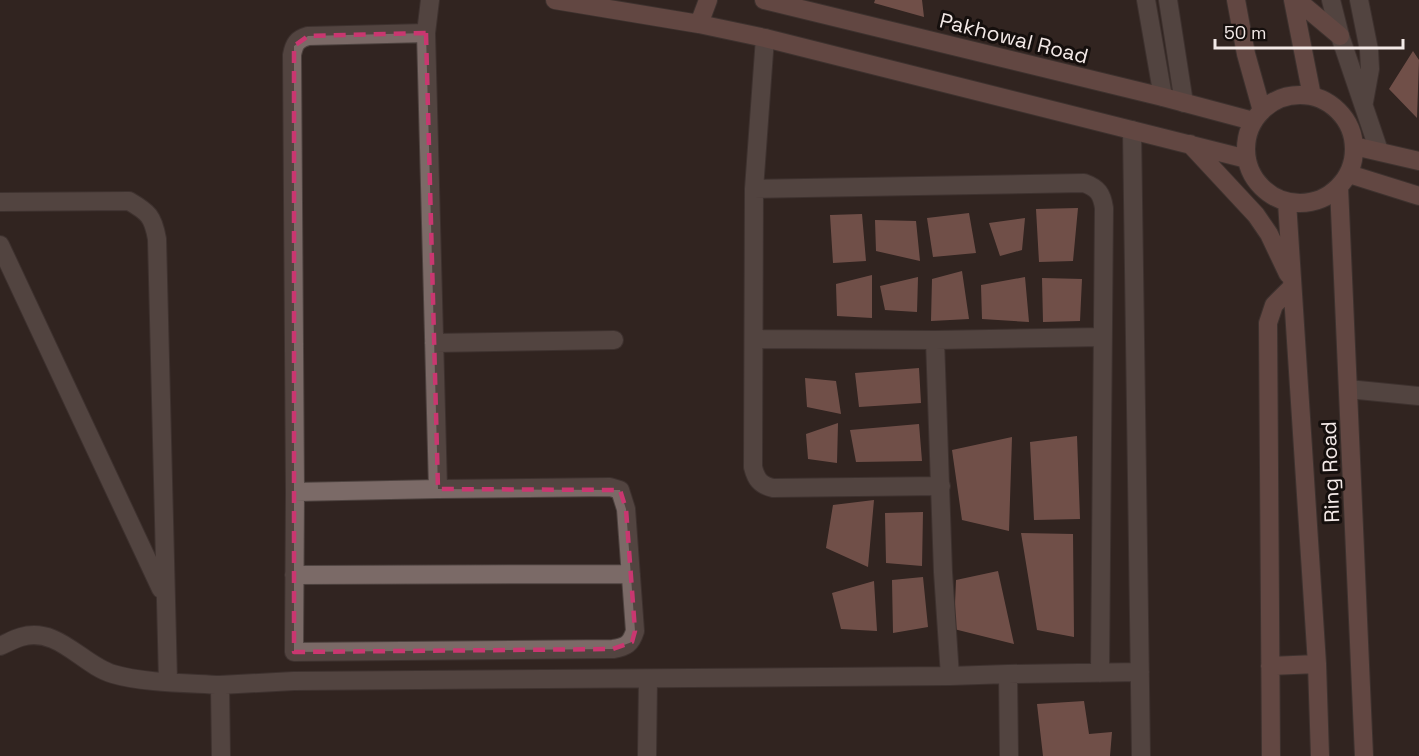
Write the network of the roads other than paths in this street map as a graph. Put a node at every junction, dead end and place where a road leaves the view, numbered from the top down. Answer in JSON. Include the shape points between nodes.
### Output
{"nodes":[{"id":1,"x":430,"y":0,"type":"edge"},
{"id":2,"x":555,"y":0,"type":"edge"},
{"id":3,"x":708,"y":0,"type":"edge"},
{"id":4,"x":764,"y":0,"type":"edge"},
{"id":5,"x":1146,"y":0,"type":"edge"},
{"id":6,"x":1168,"y":0,"type":"edge"},
{"id":7,"x":1236,"y":0,"type":"edge"},
{"id":8,"x":1295,"y":0,"type":"edge"},
{"id":9,"x":1331,"y":0,"type":"edge"},
{"id":10,"x":1359,"y":0,"type":"edge"},
{"id":11,"x":699,"y":24,"type":"junction"},
{"id":12,"x":426,"y":33,"type":"junction"},
{"id":13,"x":1340,"y":36,"type":"junction"},
{"id":14,"x":765,"y":38,"type":"junction"},
{"id":15,"x":1312,"y":96,"type":"junction"},
{"id":16,"x":1163,"y":97,"type":"junction"},
{"id":17,"x":1184,"y":103,"type":"junction"},
{"id":18,"x":1363,"y":104,"type":"junction"},
{"id":19,"x":1258,"y":116,"type":"junction"},
{"id":20,"x":1132,"y":130,"type":"junction"},
{"id":21,"x":1190,"y":144,"type":"junction"},
{"id":22,"x":1354,"y":146,"type":"junction"},
{"id":23,"x":1379,"y":151,"type":"junction"},
{"id":24,"x":1247,"y":159,"type":"junction"},
{"id":25,"x":1419,"y":162,"type":"edge"},
{"id":26,"x":1344,"y":180,"type":"junction"},
{"id":27,"x":754,"y":189,"type":"junction"},
{"id":28,"x":1419,"y":196,"type":"edge"},
{"id":29,"x":0,"y":202,"type":"edge"},
{"id":30,"x":1287,"y":202,"type":"junction"},
{"id":31,"x":0,"y":245,"type":"edge"},
{"id":32,"x":1292,"y":284,"type":"junction"},
{"id":33,"x":1102,"y":337,"type":"junction"},
{"id":34,"x":754,"y":339,"type":"junction"},
{"id":35,"x":614,"y":340,"type":"dead end"},
{"id":36,"x":935,"y":340,"type":"junction"},
{"id":37,"x":434,"y":343,"type":"junction"},
{"id":38,"x":1348,"y":389,"type":"junction"},
{"id":39,"x":1419,"y":396,"type":"edge"},
{"id":40,"x":941,"y":486,"type":"junction"},
{"id":41,"x":438,"y":489,"type":"junction"},
{"id":42,"x":295,"y":492,"type":"junction"},
{"id":43,"x":631,"y":574,"type":"junction"},
{"id":44,"x":294,"y":575,"type":"junction"},
{"id":45,"x":164,"y":597,"type":"junction"},
{"id":46,"x":0,"y":646,"type":"edge"},
{"id":47,"x":294,"y":652,"type":"junction"},
{"id":48,"x":1317,"y":664,"type":"junction"},
{"id":49,"x":1270,"y":666,"type":"junction"},
{"id":50,"x":1140,"y":672,"type":"junction"},
{"id":51,"x":1100,"y":673,"type":"junction"},
{"id":52,"x":1008,"y":674,"type":"junction"},
{"id":53,"x":950,"y":676,"type":"junction"},
{"id":54,"x":648,"y":679,"type":"junction"},
{"id":55,"x":168,"y":681,"type":"junction"},
{"id":56,"x":294,"y":681,"type":"junction"},
{"id":57,"x":220,"y":685,"type":"junction"},
{"id":58,"x":221,"y":756,"type":"edge"},
{"id":59,"x":647,"y":756,"type":"edge"},
{"id":60,"x":1009,"y":756,"type":"edge"},
{"id":61,"x":1141,"y":756,"type":"edge"},
{"id":62,"x":1271,"y":756,"type":"edge"},
{"id":63,"x":1320,"y":756,"type":"edge"},
{"id":64,"x":1364,"y":756,"type":"edge"}],
"edges":[{"from":1,"to":12,"type":"street"},
{"from":2,"to":11,"type":"street"},
{"from":3,"to":11,"type":"street"},
{"from":4,"to":16,"type":"street","name":"Pakhowal Road"},
{"from":5,"to":16,"type":"street"},
{"from":6,"to":17,"type":"street"},
{"from":7,"to":19,"type":"street"},
{"from":8,"to":13,"type":"street"},
{"from":8,"to":15,"type":"street"},
{"from":9,"to":13,"type":"street"},
{"from":10,"to":18,"type":"street","via":[[1370,69]]},
{"from":11,"to":14,"type":"street"},
{"from":12,"to":37,"type":"street"},
{"from":12,"to":42,"type":"street","via":[[308,36],[298,39],[294,46]]},
{"from":13,"to":18,"type":"street"},
{"from":14,"to":20,"type":"street"},
{"from":14,"to":27,"type":"street"},
{"from":15,"to":19,"type":"street","via":[[1276,100]]},
{"from":15,"to":22,"type":"street","via":[[1340,112]]},
{"from":16,"to":17,"type":"street","name":"Pakhowal Road"},
{"from":17,"to":19,"type":"street","name":"Pakhowal Road"},
{"from":18,"to":23,"type":"street"},
{"from":19,"to":24,"type":"street","via":[[1247,139]]},
{"from":20,"to":21,"type":"street"},
{"from":20,"to":50,"type":"street"},
{"from":21,"to":24,"type":"street"},
{"from":21,"to":32,"type":"street","via":[[1256,215]]},
{"from":22,"to":23,"type":"street"},
{"from":22,"to":26,"type":"street","via":[[1354,158]]},
{"from":23,"to":25,"type":"street"},
{"from":24,"to":30,"type":"street","via":[[1254,178],[1268,193]]},
{"from":26,"to":28,"type":"street"},
{"from":26,"to":30,"type":"street","via":[[1324,198],[1306,203]]},
{"from":26,"to":38,"type":"street","name":"Ring Road"},
{"from":27,"to":33,"type":"street","via":[[1084,183],[1096,187],[1104,208]]},
{"from":27,"to":34,"type":"street"},
{"from":29,"to":45,"type":"street","via":[[129,201],[146,210],[154,223]]},
{"from":30,"to":32,"type":"street","name":"Ring Road"},
{"from":31,"to":45,"type":"street"},
{"from":32,"to":48,"type":"street","name":"Ring Road"},
{"from":32,"to":49,"type":"street","via":[[1274,305],[1268,323]]},
{"from":33,"to":36,"type":"street"},
{"from":33,"to":51,"type":"street"},
{"from":34,"to":36,"type":"street"},
{"from":34,"to":40,"type":"street","via":[[753,467],[764,486]]},
{"from":35,"to":37,"type":"street"},
{"from":36,"to":40,"type":"street"},
{"from":37,"to":41,"type":"street"},
{"from":38,"to":39,"type":"street"},
{"from":38,"to":64,"type":"street","name":"Ring Road"},
{"from":40,"to":53,"type":"street"},
{"from":41,"to":42,"type":"street"},
{"from":41,"to":43,"type":"street","via":[[620,490],[627,509]]},
{"from":42,"to":44,"type":"street"},
{"from":43,"to":44,"type":"street"},
{"from":43,"to":47,"type":"street","via":[[634,631],[632,642],[624,648]]},
{"from":44,"to":47,"type":"street"},
{"from":45,"to":55,"type":"street"},
{"from":46,"to":55,"type":"street","via":[[23,636],[53,638],[114,675]]},
{"from":47,"to":56,"type":"street"},
{"from":48,"to":49,"type":"street"},
{"from":48,"to":63,"type":"street","name":"Ring Road"},
{"from":49,"to":62,"type":"street"},
{"from":50,"to":51,"type":"street"},
{"from":50,"to":61,"type":"street"},
{"from":51,"to":52,"type":"street"},
{"from":52,"to":53,"type":"street"},
{"from":52,"to":60,"type":"street"},
{"from":53,"to":54,"type":"street"},
{"from":54,"to":56,"type":"street"},
{"from":54,"to":59,"type":"street"},
{"from":55,"to":57,"type":"street"},
{"from":56,"to":57,"type":"street"},
{"from":57,"to":58,"type":"street"}]}
